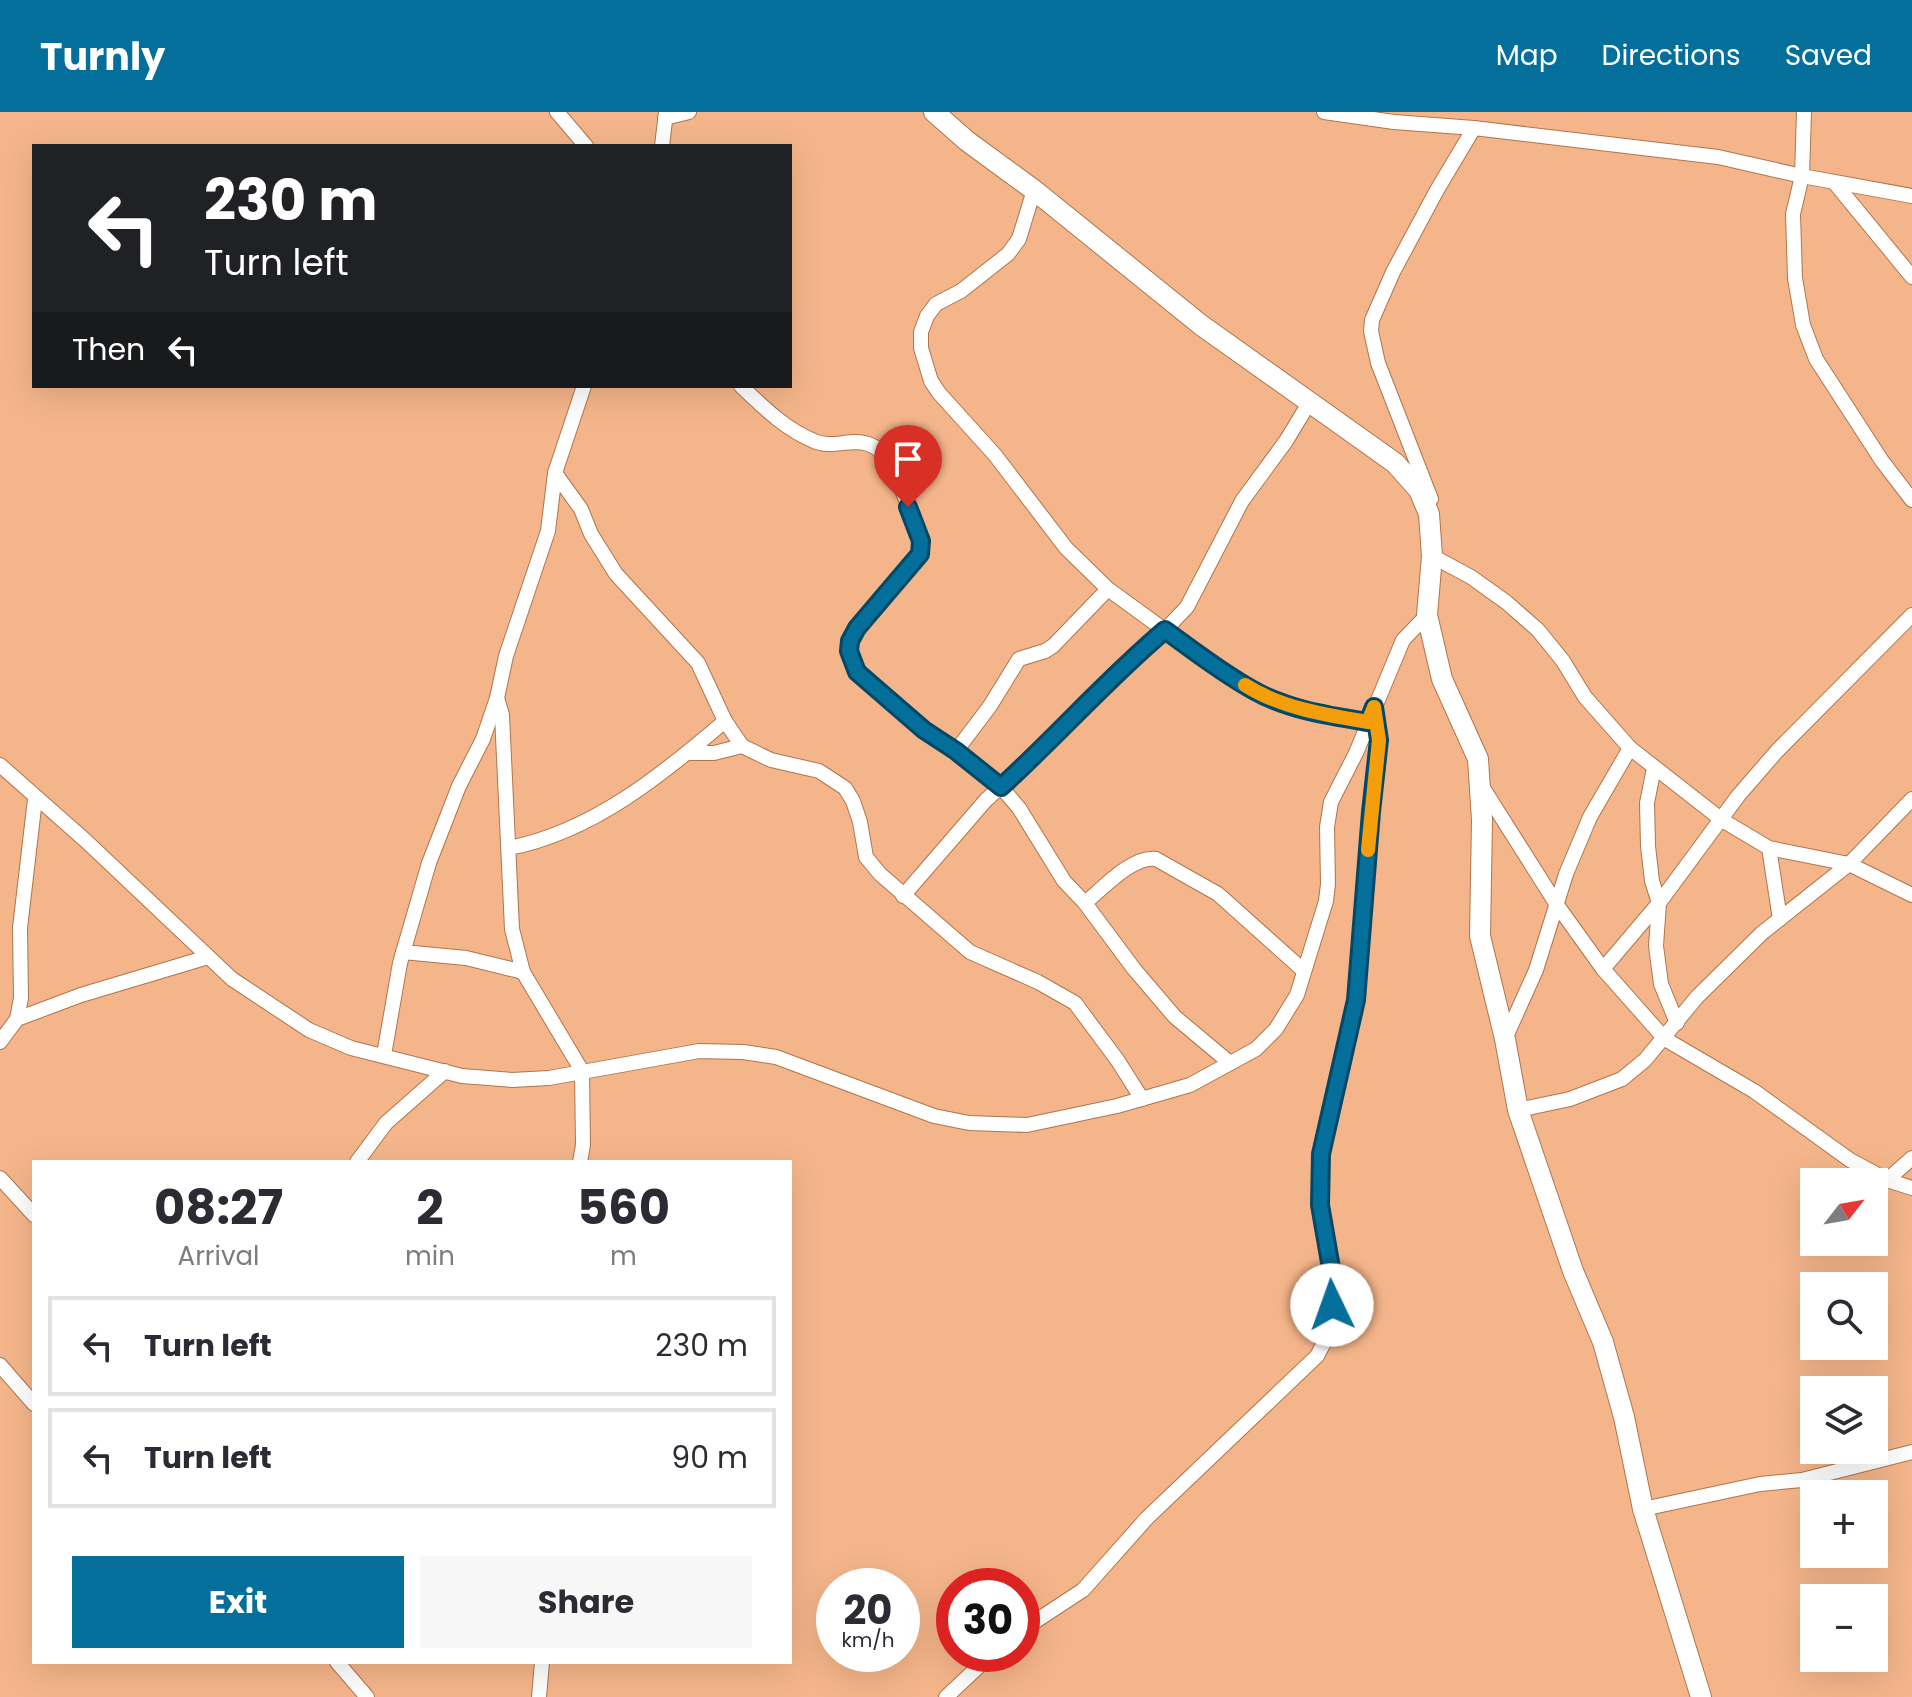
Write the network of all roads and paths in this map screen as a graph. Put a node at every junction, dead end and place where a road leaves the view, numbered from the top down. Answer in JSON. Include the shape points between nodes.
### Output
{"nodes":[{"id":1,"x":557,"y":112,"type":"edge"},
{"id":2,"x":689,"y":112,"type":"edge"},
{"id":3,"x":934,"y":112,"type":"edge"},
{"id":4,"x":1324,"y":112,"type":"edge"},
{"id":5,"x":1804,"y":112,"type":"edge"},
{"id":6,"x":666,"y":115,"type":"edge"},
{"id":7,"x":1474,"y":128,"type":"junction"},
{"id":8,"x":584,"y":144,"type":"edge"},
{"id":9,"x":662,"y":144,"type":"edge"},
{"id":10,"x":1802,"y":176,"type":"junction"},
{"id":11,"x":1834,"y":182,"type":"junction"},
{"id":12,"x":1034,"y":190,"type":"junction"},
{"id":13,"x":1912,"y":196,"type":"edge"},
{"id":14,"x":1912,"y":277,"type":"edge"},
{"id":15,"x":583,"y":388,"type":"edge"},
{"id":16,"x":743,"y":388,"type":"edge"},
{"id":17,"x":1309,"y":403,"type":"junction"},
{"id":18,"x":555,"y":473,"type":"junction"},
{"id":19,"x":1912,"y":500,"type":"edge"},
{"id":20,"x":1429,"y":514,"type":"junction"},
{"id":21,"x":1432,"y":556,"type":"junction"},
{"id":22,"x":1108,"y":589,"type":"junction"},
{"id":23,"x":1427,"y":615,"type":"junction"},
{"id":24,"x":1912,"y":615,"type":"edge"},
{"id":25,"x":1165,"y":630,"type":"junction"},
{"id":26,"x":497,"y":698,"type":"junction"},
{"id":27,"x":1374,"y":707,"type":"junction"},
{"id":28,"x":725,"y":721,"type":"junction"},
{"id":29,"x":1368,"y":722,"type":"junction"},
{"id":30,"x":742,"y":746,"type":"junction"},
{"id":31,"x":1630,"y":748,"type":"junction"},
{"id":32,"x":956,"y":751,"type":"junction"},
{"id":33,"x":687,"y":753,"type":"junction"},
{"id":34,"x":1,"y":768,"type":"edge"},
{"id":35,"x":1654,"y":768,"type":"junction"},
{"id":36,"x":1481,"y":785,"type":"junction"},
{"id":37,"x":1001,"y":787,"type":"junction"},
{"id":38,"x":35,"y":799,"type":"junction"},
{"id":39,"x":1912,"y":799,"type":"edge"},
{"id":40,"x":1722,"y":820,"type":"junction"},
{"id":41,"x":509,"y":848,"type":"junction"},
{"id":42,"x":1769,"y":848,"type":"junction"},
{"id":43,"x":1849,"y":864,"type":"junction"},
{"id":44,"x":1912,"y":895,"type":"edge"},
{"id":45,"x":903,"y":896,"type":"junction"},
{"id":46,"x":1085,"y":903,"type":"junction"},
{"id":47,"x":1659,"y":903,"type":"junction"},
{"id":48,"x":1557,"y":905,"type":"junction"},
{"id":49,"x":1780,"y":919,"type":"junction"},
{"id":50,"x":403,"y":952,"type":"junction"},
{"id":51,"x":208,"y":957,"type":"junction"},
{"id":52,"x":1603,"y":969,"type":"junction"},
{"id":53,"x":1304,"y":971,"type":"junction"},
{"id":54,"x":523,"y":972,"type":"junction"},
{"id":55,"x":17,"y":1019,"type":"junction"},
{"id":56,"x":1677,"y":1023,"type":"junction"},
{"id":57,"x":1505,"y":1039,"type":"junction"},
{"id":58,"x":1665,"y":1039,"type":"junction"},
{"id":59,"x":0,"y":1042,"type":"edge"},
{"id":60,"x":384,"y":1055,"type":"junction"},
{"id":61,"x":1230,"y":1063,"type":"junction"},
{"id":62,"x":445,"y":1071,"type":"junction"},
{"id":63,"x":582,"y":1071,"type":"junction"},
{"id":64,"x":1142,"y":1099,"type":"junction"},
{"id":65,"x":1518,"y":1110,"type":"junction"},
{"id":66,"x":1912,"y":1158,"type":"edge"},
{"id":67,"x":358,"y":1160,"type":"edge"},
{"id":68,"x":580,"y":1160,"type":"edge"},
{"id":69,"x":1865,"y":1168,"type":"edge"},
{"id":70,"x":0,"y":1178,"type":"edge"},
{"id":71,"x":1888,"y":1179,"type":"edge"},
{"id":72,"x":1888,"y":1180,"type":"edge"},
{"id":73,"x":1912,"y":1188,"type":"edge"},
{"id":74,"x":32,"y":1213,"type":"edge"},
{"id":75,"x":0,"y":1365,"type":"edge"},
{"id":76,"x":32,"y":1402,"type":"edge"},
{"id":77,"x":1912,"y":1452,"type":"edge"},
{"id":78,"x":1643,"y":1509,"type":"junction"},
{"id":79,"x":1040,"y":1618,"type":"edge"},
{"id":80,"x":339,"y":1664,"type":"edge"},
{"id":81,"x":542,"y":1664,"type":"edge"},
{"id":82,"x":973,"y":1672,"type":"edge"},
{"id":83,"x":367,"y":1697,"type":"edge"},
{"id":84,"x":539,"y":1697,"type":"edge"},
{"id":85,"x":946,"y":1697,"type":"edge"},
{"id":86,"x":1701,"y":1697,"type":"edge"}],
"edges":[{"from":1,"to":8,"type":"street"},
{"from":2,"to":6,"type":"street"},
{"from":3,"to":12,"type":"street"},
{"from":4,"to":7,"type":"street"},
{"from":5,"to":10,"type":"street"},
{"from":6,"to":9,"type":"street"},
{"from":7,"to":10,"type":"street","via":[[1718,157]]},
{"from":7,"to":20,"type":"street","via":[[1372,320],[1378,363],[1431,496]]},
{"from":10,"to":11,"type":"street"},
{"from":10,"to":19,"type":"street","via":[[1793,214],[1803,325],[1816,359]]},
{"from":11,"to":13,"type":"street"},
{"from":11,"to":14,"type":"street"},
{"from":12,"to":17,"type":"street","via":[[1201,325]]},
{"from":12,"to":22,"type":"street","via":[[1019,239],[989,270],[931,309],[921,348],[939,393],[995,455],[1066,548]]},
{"from":15,"to":18,"type":"street"},
{"from":16,"to":32,"type":"street","via":[[811,440],[865,443],[887,460],[921,551],[857,628],[849,657],[881,694]]},
{"from":17,"to":20,"type":"street","via":[[1395,463],[1419,490]]},
{"from":17,"to":25,"type":"street","via":[[1242,501],[1187,607]]},
{"from":18,"to":26,"type":"street","via":[[548,531]]},
{"from":18,"to":28,"type":"street","via":[[616,574],[698,663]]},
{"from":20,"to":21,"type":"street"},
{"from":21,"to":23,"type":"street"},
{"from":21,"to":31,"type":"street","via":[[1483,585],[1538,630],[1585,697]]},
{"from":22,"to":25,"type":"street"},
{"from":22,"to":32,"type":"street","via":[[1053,646],[1019,659]]},
{"from":23,"to":27,"type":"street","via":[[1403,640]]},
{"from":23,"to":36,"type":"street","via":[[1442,679],[1473,746]]},
{"from":24,"to":40,"type":"street","via":[[1777,751]]},
{"from":25,"to":29,"type":"street","via":[[1255,691],[1316,713]]},
{"from":25,"to":37,"type":"street"},
{"from":26,"to":41,"type":"street"},
{"from":26,"to":50,"type":"street","via":[[429,863]]},
{"from":27,"to":29,"type":"street"},
{"from":27,"to":79,"type":"street","via":[[1379,740],[1356,1000],[1321,1154],[1320,1205],[1332,1280],[1327,1337],[1317,1356],[1147,1518],[1083,1590]]},
{"from":28,"to":30,"type":"street"},
{"from":28,"to":33,"type":"street"},
{"from":29,"to":53,"type":"street","via":[[1331,802],[1326,901]]},
{"from":30,"to":33,"type":"street"},
{"from":30,"to":45,"type":"street","via":[[771,760],[819,771],[845,788],[860,822],[866,857]]},
{"from":31,"to":35,"type":"street"},
{"from":31,"to":48,"type":"street","via":[[1590,817]]},
{"from":32,"to":37,"type":"street"},
{"from":33,"to":41,"type":"street","via":[[564,833]]},
{"from":34,"to":38,"type":"street"},
{"from":35,"to":40,"type":"street"},
{"from":35,"to":47,"type":"street","via":[[1647,803],[1648,846]]},
{"from":36,"to":48,"type":"street"},
{"from":36,"to":57,"type":"street","via":[[1480,936]]},
{"from":37,"to":45,"type":"street"},
{"from":37,"to":46,"type":"street","via":[[1064,881]]},
{"from":38,"to":51,"type":"street"},
{"from":38,"to":55,"type":"street","via":[[20,928]]},
{"from":39,"to":43,"type":"street"},
{"from":40,"to":42,"type":"street"},
{"from":40,"to":47,"type":"street"},
{"from":41,"to":54,"type":"street","via":[[512,929]]},
{"from":42,"to":43,"type":"street"},
{"from":42,"to":49,"type":"street"},
{"from":43,"to":44,"type":"street"},
{"from":43,"to":49,"type":"street"},
{"from":45,"to":64,"type":"street","via":[[970,952],[1075,1003]]},
{"from":46,"to":53,"type":"street","via":[[1137,861],[1156,859],[1218,894]]},
{"from":46,"to":61,"type":"street","via":[[1175,1017]]},
{"from":47,"to":52,"type":"street"},
{"from":47,"to":56,"type":"street","via":[[1656,946],[1661,984]]},
{"from":48,"to":52,"type":"street"},
{"from":48,"to":57,"type":"street"},
{"from":49,"to":56,"type":"street","via":[[1697,997]]},
{"from":50,"to":54,"type":"street","via":[[466,958]]},
{"from":50,"to":60,"type":"street"},
{"from":51,"to":55,"type":"street"},
{"from":51,"to":60,"type":"street","via":[[309,1030]]},
{"from":52,"to":58,"type":"street"},
{"from":53,"to":61,"type":"street","via":[[1297,995],[1276,1029],[1256,1049]]},
{"from":54,"to":63,"type":"street"},
{"from":55,"to":59,"type":"street"},
{"from":56,"to":58,"type":"street"},
{"from":57,"to":65,"type":"street"},
{"from":58,"to":65,"type":"street","via":[[1622,1079],[1570,1099]]},
{"from":58,"to":69,"type":"street","via":[[1754,1091]]},
{"from":60,"to":62,"type":"street"},
{"from":61,"to":64,"type":"street","via":[[1190,1085]]},
{"from":62,"to":63,"type":"street","via":[[512,1080]]},
{"from":62,"to":67,"type":"street","via":[[386,1123]]},
{"from":63,"to":64,"type":"street","via":[[699,1051],[743,1052],[776,1057],[934,1116],[969,1123],[1027,1125]]},
{"from":63,"to":68,"type":"street"},
{"from":65,"to":78,"type":"street","via":[[1603,1342]]},
{"from":66,"to":71,"type":"street"},
{"from":70,"to":74,"type":"street"},
{"from":72,"to":73,"type":"street"},
{"from":75,"to":76,"type":"street"},
{"from":77,"to":78,"type":"street","via":[[1802,1480]]},
{"from":78,"to":86,"type":"street"},
{"from":80,"to":83,"type":"street"},
{"from":81,"to":84,"type":"street"},
{"from":82,"to":85,"type":"street"}]}
